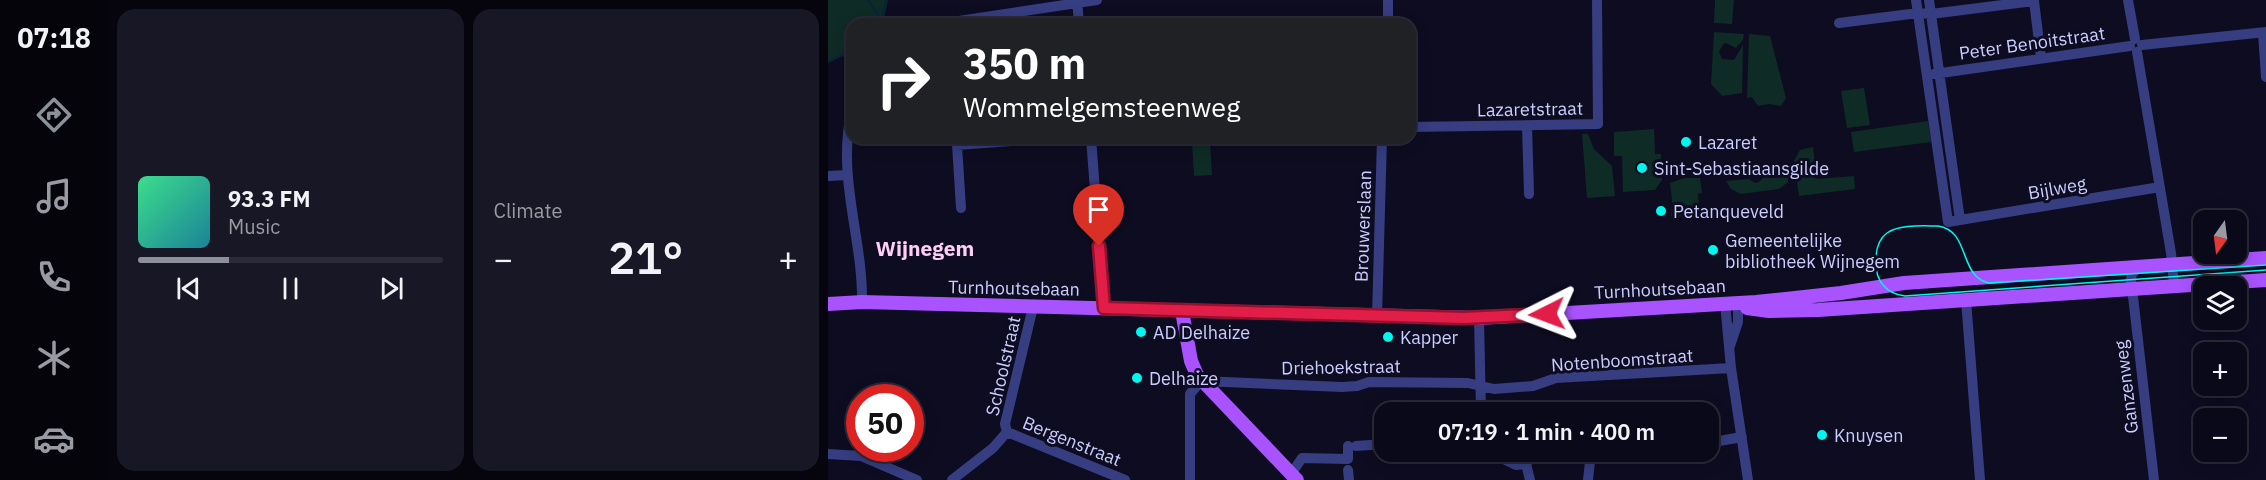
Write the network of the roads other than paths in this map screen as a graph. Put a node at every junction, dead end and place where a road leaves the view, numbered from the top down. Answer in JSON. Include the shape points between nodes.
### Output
{"nodes":[{"id":1,"x":1096,"y":0,"type":"edge"},
{"id":2,"x":1388,"y":0,"type":"edge"},
{"id":3,"x":1597,"y":0,"type":"edge"},
{"id":4,"x":1916,"y":0,"type":"edge"},
{"id":5,"x":1929,"y":0,"type":"edge"},
{"id":6,"x":2128,"y":0,"type":"edge"},
{"id":7,"x":1077,"y":2,"type":"edge"},
{"id":8,"x":1918,"y":13,"type":"junction"},
{"id":9,"x":1931,"y":14,"type":"junction"},
{"id":10,"x":977,"y":18,"type":"edge"},
{"id":11,"x":1078,"y":18,"type":"edge"},
{"id":12,"x":1388,"y":18,"type":"edge"},
{"id":13,"x":1839,"y":23,"type":"dead end"},
{"id":14,"x":2265,"y":33,"type":"edge"},
{"id":15,"x":2136,"y":45,"type":"junction"},
{"id":16,"x":2041,"y":58,"type":"junction"},
{"id":17,"x":1939,"y":73,"type":"junction"},
{"id":18,"x":1927,"y":75,"type":"junction"},
{"id":19,"x":2266,"y":77,"type":"edge"},
{"id":20,"x":1527,"y":126,"type":"junction"},
{"id":21,"x":1416,"y":127,"type":"edge"},
{"id":22,"x":847,"y":144,"type":"edge"},
{"id":23,"x":981,"y":144,"type":"edge"},
{"id":24,"x":1091,"y":144,"type":"edge"},
{"id":25,"x":1382,"y":144,"type":"edge"},
{"id":26,"x":847,"y":175,"type":"junction"},
{"id":27,"x":828,"y":176,"type":"edge"},
{"id":28,"x":2160,"y":187,"type":"junction"},
{"id":29,"x":1529,"y":194,"type":"dead end"},
{"id":30,"x":961,"y":208,"type":"dead end"},
{"id":31,"x":1960,"y":220,"type":"junction"},
{"id":32,"x":2266,"y":258,"type":"edge"},
{"id":33,"x":2173,"y":264,"type":"junction"},
{"id":34,"x":2140,"y":266,"type":"junction"},
{"id":35,"x":2266,"y":280,"type":"edge"},
{"id":36,"x":2175,"y":285,"type":"junction"},
{"id":37,"x":2132,"y":289,"type":"junction"},
{"id":38,"x":1817,"y":295,"type":"junction"},
{"id":39,"x":1966,"y":300,"type":"junction"},
{"id":40,"x":862,"y":302,"type":"junction"},
{"id":41,"x":1731,"y":303,"type":"junction"},
{"id":42,"x":828,"y":304,"type":"edge"},
{"id":43,"x":1034,"y":307,"type":"junction"},
{"id":44,"x":1104,"y":308,"type":"junction"},
{"id":45,"x":1818,"y":310,"type":"junction"},
{"id":46,"x":1182,"y":311,"type":"junction"},
{"id":47,"x":1377,"y":316,"type":"junction"},
{"id":48,"x":1479,"y":318,"type":"junction"},
{"id":49,"x":1731,"y":368,"type":"junction"},
{"id":50,"x":1201,"y":381,"type":"junction"},
{"id":51,"x":1480,"y":386,"type":"junction"},
{"id":52,"x":1481,"y":402,"type":"edge"},
{"id":53,"x":1006,"y":432,"type":"junction"},
{"id":54,"x":1742,"y":437,"type":"junction"},
{"id":55,"x":1719,"y":440,"type":"edge"},
{"id":56,"x":1374,"y":445,"type":"edge"},
{"id":57,"x":828,"y":453,"type":"edge"},
{"id":58,"x":1510,"y":462,"type":"edge"},
{"id":59,"x":1528,"y":462,"type":"joint"},
{"id":60,"x":1591,"y":462,"type":"edge"},
{"id":61,"x":1294,"y":477,"type":"edge"},
{"id":62,"x":917,"y":480,"type":"edge"},
{"id":63,"x":952,"y":480,"type":"edge"},
{"id":64,"x":1125,"y":480,"type":"edge"},
{"id":65,"x":1190,"y":480,"type":"edge"},
{"id":66,"x":1530,"y":480,"type":"edge"},
{"id":67,"x":1588,"y":480,"type":"edge"},
{"id":68,"x":1748,"y":480,"type":"edge"},
{"id":69,"x":1980,"y":480,"type":"edge"},
{"id":70,"x":2154,"y":480,"type":"edge"}],
"edges":[{"from":1,"to":7,"type":"street"},
{"from":2,"to":12,"type":"street"},
{"from":3,"to":20,"type":"street","name":"Lazaretstraat","via":[[1598,124]]},
{"from":4,"to":8,"type":"street"},
{"from":5,"to":9,"type":"street"},
{"from":6,"to":15,"type":"street"},
{"from":7,"to":10,"type":"street"},
{"from":7,"to":11,"type":"street"},
{"from":8,"to":9,"type":"street"},
{"from":8,"to":13,"type":"street"},
{"from":8,"to":18,"type":"street"},
{"from":9,"to":16,"type":"street","via":[[2034,1]]},
{"from":9,"to":17,"type":"street"},
{"from":14,"to":15,"type":"street","name":"Peter Benoitstraat"},
{"from":14,"to":19,"type":"street"},
{"from":15,"to":16,"type":"street","name":"Peter Benoitstraat"},
{"from":15,"to":28,"type":"street"},
{"from":16,"to":17,"type":"street","name":"Peter Benoitstraat"},
{"from":17,"to":18,"type":"street","name":"Peter Benoitstraat"},
{"from":17,"to":31,"type":"street"},
{"from":18,"to":31,"type":"street","via":[[1948,222]]},
{"from":20,"to":21,"type":"street","name":"Lazaretstraat"},
{"from":20,"to":29,"type":"street"},
{"from":22,"to":26,"type":"street"},
{"from":23,"to":30,"type":"street","via":[[957,146]]},
{"from":24,"to":44,"type":"street"},
{"from":25,"to":47,"type":"street","name":"Brouwerslaan"},
{"from":26,"to":27,"type":"street"},
{"from":26,"to":40,"type":"street"},
{"from":28,"to":31,"type":"street","name":"Bijlweg"},
{"from":28,"to":33,"type":"street"},
{"from":32,"to":33,"type":"main road","name":"Turnhoutsebaan"},
{"from":33,"to":34,"type":"main road","name":"Turnhoutsebaan"},
{"from":33,"to":36,"type":"street"},
{"from":34,"to":37,"type":"street","via":[[2132,274]]},
{"from":34,"to":38,"type":"main road","name":"Turnhoutsebaan","via":[[1904,283]]},
{"from":35,"to":36,"type":"main road","name":"Turnhoutsebaan"},
{"from":36,"to":37,"type":"main road","name":"Turnhoutsebaan"},
{"from":37,"to":39,"type":"main road","name":"Turnhoutsebaan"},
{"from":37,"to":70,"type":"street","name":"Ganzenweg"},
{"from":38,"to":41,"type":"main road","name":"Turnhoutsebaan"},
{"from":38,"to":45,"type":"main road"},
{"from":39,"to":45,"type":"main road","name":"Turnhoutsebaan"},
{"from":39,"to":69,"type":"street"},
{"from":40,"to":42,"type":"main road","name":"Turnhoutsebaan"},
{"from":40,"to":43,"type":"main road","name":"Turnhoutsebaan"},
{"from":41,"to":45,"type":"main road","name":"Turnhoutsebaan","via":[[1769,311]]},
{"from":41,"to":48,"type":"main road","name":"Turnhoutsebaan"},
{"from":41,"to":49,"type":"street","via":[[1738,322],[1730,346]]},
{"from":43,"to":44,"type":"main road","name":"Turnhoutsebaan"},
{"from":43,"to":53,"type":"street","name":"Schoolstraat"},
{"from":44,"to":46,"type":"main road","name":"Turnhoutsebaan"},
{"from":46,"to":47,"type":"main road","name":"Turnhoutsebaan"},
{"from":46,"to":50,"type":"main road","via":[[1193,370]]},
{"from":47,"to":48,"type":"main road","name":"Turnhoutsebaan"},
{"from":48,"to":51,"type":"street"},
{"from":49,"to":51,"type":"street","name":"Notenboomstraat","via":[[1556,378],[1533,386],[1494,389]]},
{"from":49,"to":54,"type":"street"},
{"from":50,"to":51,"type":"street","name":"Driehoekstraat","via":[[1342,387],[1369,382]]},
{"from":50,"to":61,"type":"main road"},
{"from":50,"to":65,"type":"street","via":[[1190,394]]},
{"from":51,"to":52,"type":"street"},
{"from":53,"to":63,"type":"street","name":"Schoolstraat","via":[[993,448]]},
{"from":53,"to":64,"type":"street","name":"Bergenstraat"},
{"from":54,"to":55,"type":"street"},
{"from":54,"to":68,"type":"street"},
{"from":56,"to":61,"type":"street","via":[[1352,446],[1348,459],[1302,458]]},
{"from":57,"to":62,"type":"street","via":[[861,456]]},
{"from":58,"to":59,"type":"street"},
{"from":59,"to":66,"type":"street"},
{"from":60,"to":67,"type":"street"}]}
